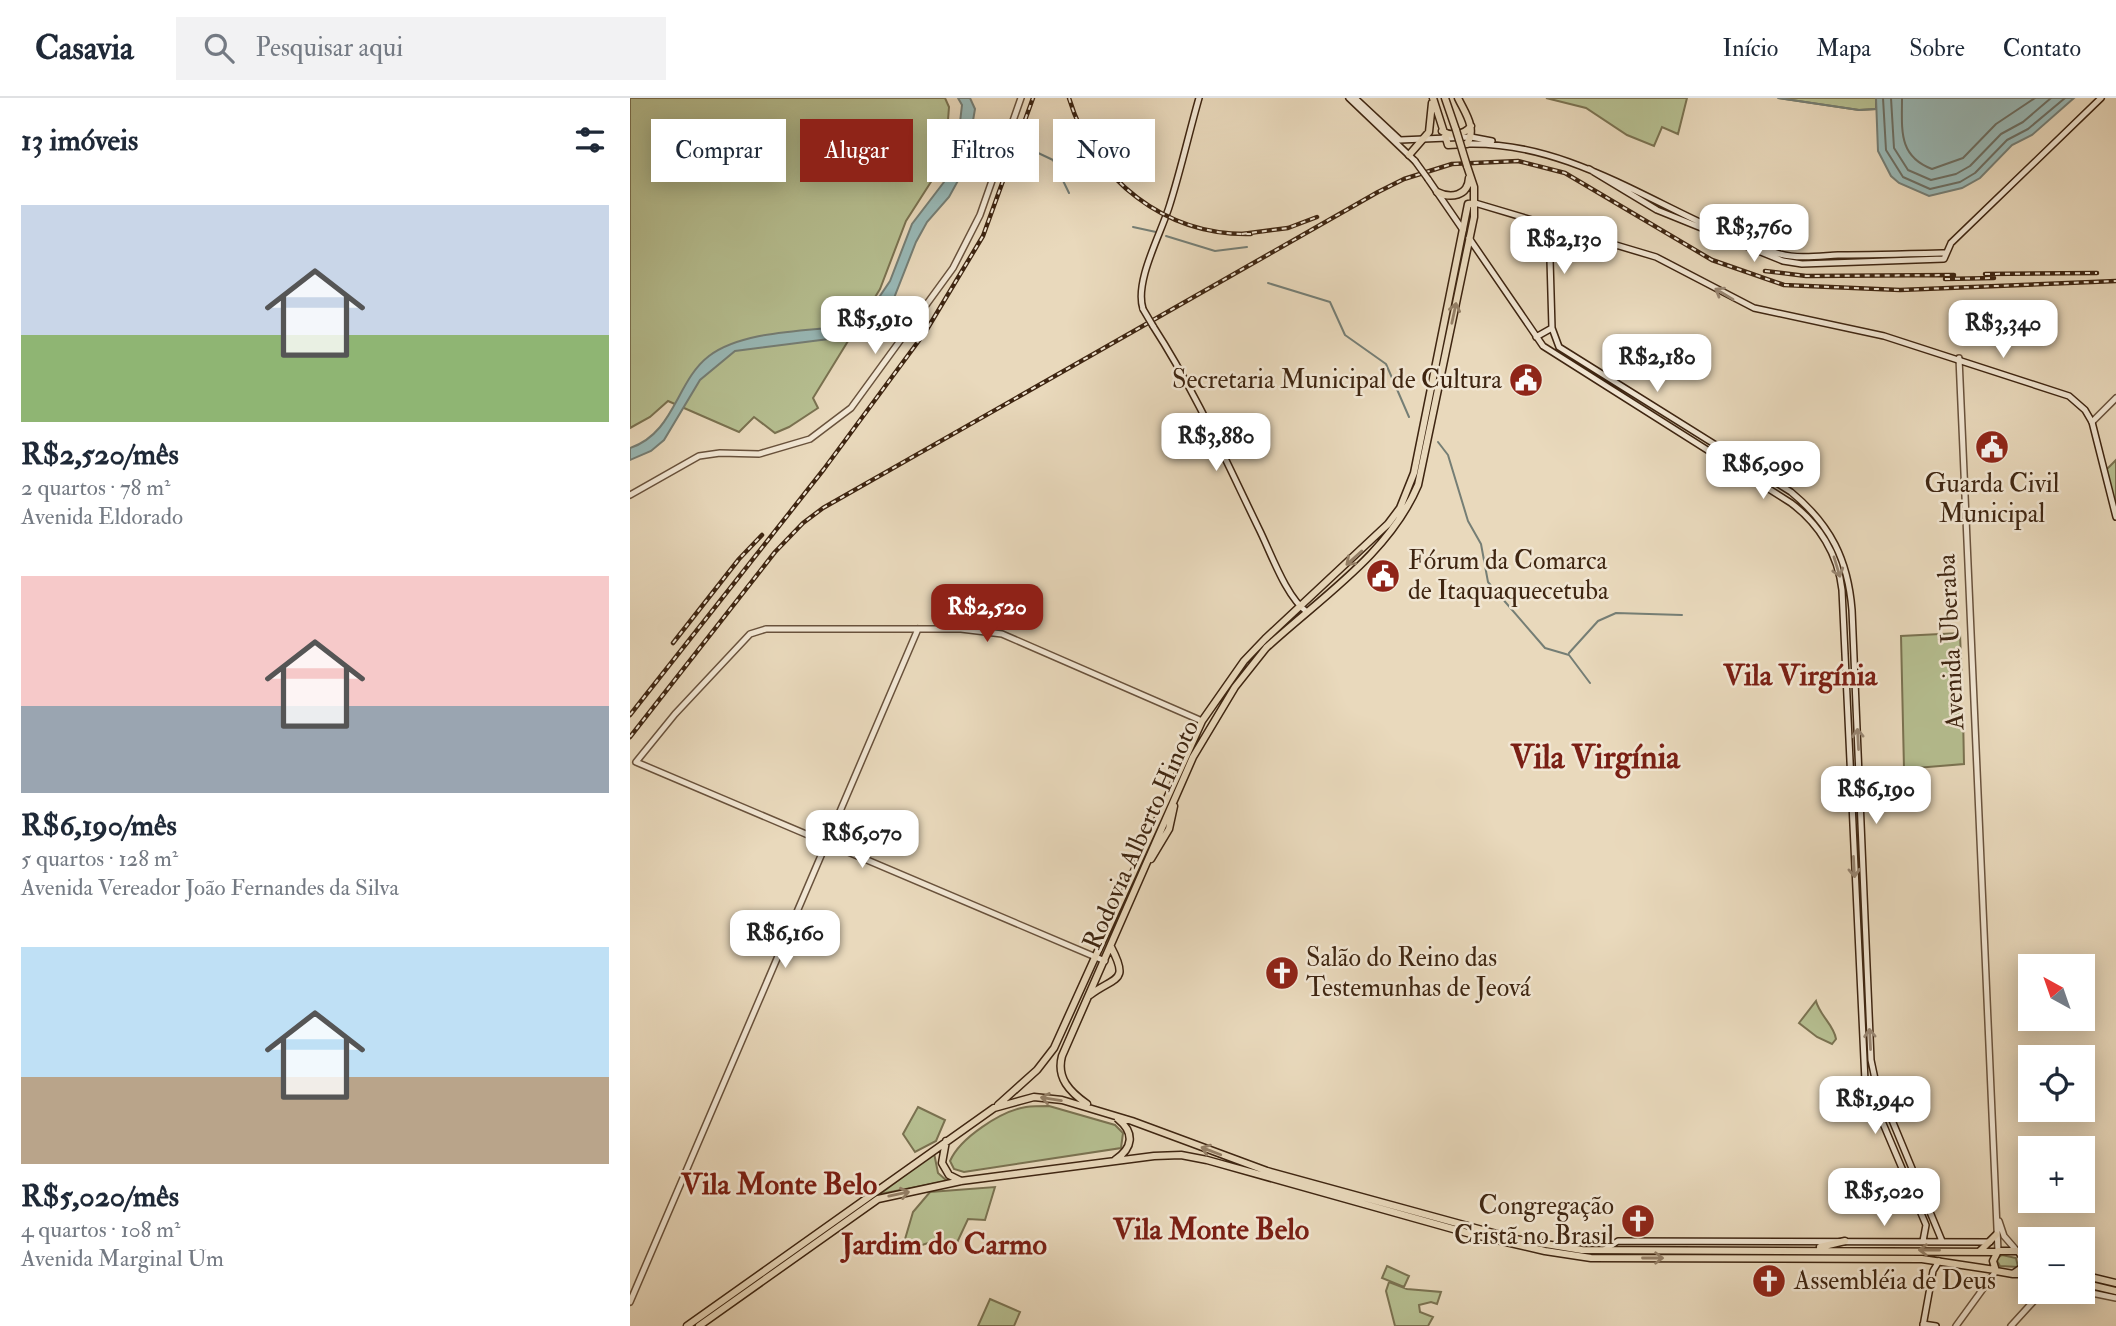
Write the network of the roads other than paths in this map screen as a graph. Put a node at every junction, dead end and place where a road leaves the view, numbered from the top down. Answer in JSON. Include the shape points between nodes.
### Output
{"nodes":[{"id":1,"x":1021,"y":98,"type":"edge"},
{"id":2,"x":1199,"y":98,"type":"edge"},
{"id":3,"x":1349,"y":98,"type":"edge"},
{"id":4,"x":1356,"y":98,"type":"edge"},
{"id":5,"x":1432,"y":98,"type":"edge"},
{"id":6,"x":1445,"y":98,"type":"edge"},
{"id":7,"x":1458,"y":98,"type":"edge"},
{"id":8,"x":2101,"y":98,"type":"edge"},
{"id":9,"x":1471,"y":126,"type":"junction"},
{"id":10,"x":1442,"y":131,"type":"junction"},
{"id":11,"x":1469,"y":140,"type":"junction"},
{"id":12,"x":1423,"y":141,"type":"junction"},
{"id":13,"x":1446,"y":142,"type":"junction"},
{"id":14,"x":1409,"y":155,"type":"junction"},
{"id":15,"x":1468,"y":169,"type":"junction"},
{"id":16,"x":1437,"y":192,"type":"junction"},
{"id":17,"x":1472,"y":204,"type":"junction"},
{"id":18,"x":1549,"y":225,"type":"junction"},
{"id":19,"x":1463,"y":230,"type":"junction"},
{"id":20,"x":1470,"y":240,"type":"junction"},
{"id":21,"x":1552,"y":328,"type":"junction"},
{"id":22,"x":1536,"y":337,"type":"junction"},
{"id":23,"x":1553,"y":339,"type":"junction"},
{"id":24,"x":1543,"y":346,"type":"junction"},
{"id":25,"x":1959,"y":358,"type":"junction"},
{"id":26,"x":2116,"y":398,"type":"edge"},
{"id":27,"x":1659,"y":410,"type":"junction"},
{"id":28,"x":1653,"y":417,"type":"junction"},
{"id":29,"x":2092,"y":422,"type":"junction"},
{"id":30,"x":630,"y":495,"type":"edge"},
{"id":31,"x":2116,"y":517,"type":"edge"},
{"id":32,"x":1338,"y":573,"type":"junction"},
{"id":33,"x":1319,"y":600,"type":"junction"},
{"id":34,"x":1299,"y":607,"type":"junction"},
{"id":35,"x":1307,"y":612,"type":"junction"},
{"id":36,"x":918,"y":629,"type":"junction"},
{"id":37,"x":1202,"y":721,"type":"junction"},
{"id":38,"x":1862,"y":817,"type":"junction"},
{"id":39,"x":1852,"y":818,"type":"junction"},
{"id":40,"x":826,"y":842,"type":"junction"},
{"id":41,"x":1111,"y":947,"type":"junction"},
{"id":42,"x":1097,"y":958,"type":"junction"},
{"id":43,"x":1105,"y":961,"type":"junction"},
{"id":44,"x":1858,"y":962,"type":"junction"},
{"id":45,"x":1868,"y":962,"type":"junction"},
{"id":46,"x":1088,"y":996,"type":"junction"},
{"id":47,"x":994,"y":1108,"type":"junction"},
{"id":48,"x":1093,"y":1109,"type":"junction"},
{"id":49,"x":1117,"y":1118,"type":"junction"},
{"id":50,"x":946,"y":1141,"type":"junction"},
{"id":51,"x":1109,"y":1162,"type":"junction"},
{"id":52,"x":961,"y":1181,"type":"junction"},
{"id":53,"x":1997,"y":1217,"type":"junction"},
{"id":54,"x":1996,"y":1236,"type":"junction"},
{"id":55,"x":1845,"y":1241,"type":"junction"},
{"id":56,"x":1923,"y":1241,"type":"junction"},
{"id":57,"x":1942,"y":1241,"type":"junction"},
{"id":58,"x":1990,"y":1242,"type":"junction"},
{"id":59,"x":1604,"y":1250,"type":"junction"},
{"id":60,"x":1811,"y":1250,"type":"junction"},
{"id":61,"x":1979,"y":1251,"type":"junction"},
{"id":62,"x":1997,"y":1251,"type":"junction"},
{"id":63,"x":2017,"y":1251,"type":"junction"},
{"id":64,"x":1930,"y":1259,"type":"junction"},
{"id":65,"x":1939,"y":1261,"type":"junction"},
{"id":66,"x":1933,"y":1271,"type":"junction"},
{"id":67,"x":1996,"y":1271,"type":"junction"},
{"id":68,"x":2013,"y":1274,"type":"junction"},
{"id":69,"x":2018,"y":1274,"type":"edge"},
{"id":70,"x":2095,"y":1278,"type":"edge"},
{"id":71,"x":2116,"y":1283,"type":"edge"},
{"id":72,"x":2095,"y":1286,"type":"edge"},
{"id":73,"x":2116,"y":1291,"type":"edge"},
{"id":74,"x":2095,"y":1293,"type":"edge"},
{"id":75,"x":2116,"y":1298,"type":"edge"},
{"id":76,"x":630,"y":1302,"type":"edge"},
{"id":77,"x":2031,"y":1304,"type":"edge"},
{"id":78,"x":1923,"y":1325,"type":"edge"},
{"id":79,"x":687,"y":1326,"type":"edge"},
{"id":80,"x":699,"y":1326,"type":"edge"},
{"id":81,"x":1936,"y":1326,"type":"edge"},
{"id":82,"x":1956,"y":1326,"type":"edge"},
{"id":83,"x":2011,"y":1326,"type":"edge"}],
"edges":[{"from":1,"to":30,"type":"main road","via":[[980,215],[953,268],[852,408],[810,439],[759,454],[699,456]]},
{"from":2,"to":34,"type":"main road","bridge":true,"via":[[1141,299]]},
{"from":3,"to":14,"type":"main road"},
{"from":4,"to":12,"type":"main road","via":[[1402,141]]},
{"from":5,"to":10,"type":"main road"},
{"from":5,"to":12,"type":"main road","via":[[1431,127]]},
{"from":6,"to":15,"type":"main road","name":"Rodovia Alberto Hinoto","bridge":true},
{"from":7,"to":9,"type":"main road"},
{"from":8,"to":11,"type":"main road","via":[[1951,243],[1944,256],[1802,264],[1783,261],[1657,210],[1589,169],[1534,150]]},
{"from":9,"to":10,"type":"main road","via":[[1462,133]]},
{"from":9,"to":11,"type":"main road"},
{"from":10,"to":13,"type":"main road"},
{"from":11,"to":13,"type":"main road"},
{"from":12,"to":13,"type":"main road"},
{"from":12,"to":14,"type":"main road"},
{"from":14,"to":16,"type":"main road","bridge":true},
{"from":15,"to":16,"type":"main road","via":[[1467,187],[1461,194],[1448,197]]},
{"from":15,"to":17,"type":"main road","name":"Rodovia Alberto Hinoto"},
{"from":16,"to":19,"type":"main road"},
{"from":17,"to":18,"type":"main road"},
{"from":17,"to":19,"type":"main road","name":"Rodovia Alberto Hinoto"},
{"from":17,"to":20,"type":"main road","name":"Rodovia Alberto Hinoto"},
{"from":18,"to":21,"type":"main road"},
{"from":25,"to":18,"type":"main road","one_way":true,"via":[[1884,335],[1741,303],[1656,257]]},
{"from":19,"to":20,"type":"main road"},
{"from":19,"to":32,"type":"main road","name":"Rodovia Alberto Hinoto","one_way":true,"via":[[1410,482],[1388,524]]},
{"from":20,"to":22,"type":"main road"},
{"from":33,"to":20,"type":"main road","name":"Rodovia Alberto Hinoto","one_way":true,"via":[[1376,551],[1415,492]]},
{"from":21,"to":22,"type":"main road"},
{"from":21,"to":23,"type":"main road"},
{"from":22,"to":24,"type":"main road"},
{"from":23,"to":24,"type":"main road"},
{"from":23,"to":27,"type":"main road","via":[[1562,350]]},
{"from":24,"to":28,"type":"main road"},
{"from":25,"to":29,"type":"main road","via":[[2069,396]]},
{"from":25,"to":53,"type":"main road","name":"Avenida Uberaba"},
{"from":26,"to":29,"type":"main road"},
{"from":27,"to":28,"type":"main road"},
{"from":38,"to":27,"type":"main road","one_way":true,"via":[[1850,583],[1840,549],[1824,524],[1791,492]]},
{"from":28,"to":39,"type":"main road","one_way":true,"via":[[1791,502],[1820,532],[1832,553],[1842,590]]},
{"from":29,"to":31,"type":"main road"},
{"from":32,"to":33,"type":"main road","via":[[1317,593]]},
{"from":32,"to":34,"type":"main road","name":"Rodovia Alberto Hinoto"},
{"from":33,"to":35,"type":"main road","name":"Rodovia Alberto Hinoto"},
{"from":34,"to":35,"type":"main road"},
{"from":34,"to":37,"type":"main road","name":"Rodovia Alberto Hinoto","via":[[1244,662]]},
{"from":35,"to":41,"type":"main road","name":"Rodovia Alberto Hinoto","via":[[1266,648],[1206,732]]},
{"from":36,"to":37,"type":"main road","via":[[1002,634]]},
{"from":36,"to":40,"type":"main road"},
{"from":36,"to":40,"type":"main road","via":[[757,630],[674,714],[636,762]]},
{"from":37,"to":42,"type":"main road","name":"Rodovia Alberto Hinoto"},
{"from":38,"to":39,"type":"main road"},
{"from":38,"to":45,"type":"main road"},
{"from":39,"to":44,"type":"main road","one_way":true},
{"from":40,"to":42,"type":"main road"},
{"from":40,"to":76,"type":"main road"},
{"from":41,"to":43,"type":"main road","name":"Rodovia Alberto Hinoto"},
{"from":41,"to":46,"type":"main road","via":[[1121,973],[1113,983]]},
{"from":42,"to":43,"type":"main road"},
{"from":42,"to":47,"type":"main road","name":"Rodovia Alberto Hinoto","via":[[1054,1048],[1037,1070]]},
{"from":43,"to":46,"type":"main road","name":"Rodovia Alberto Hinoto"},
{"from":44,"to":45,"type":"main road"},
{"from":44,"to":56,"type":"main road","via":[[1865,1081],[1926,1225]]},
{"from":57,"to":45,"type":"main road","one_way":true,"via":[[1875,1079]]},
{"from":46,"to":48,"type":"main road","name":"Rodovia Alberto Hinoto","via":[[1060,1063],[1070,1091]]},
{"from":48,"to":47,"type":"main road","one_way":true,"via":[[1042,1097]]},
{"from":47,"to":50,"type":"main road"},
{"from":48,"to":49,"type":"main road"},
{"from":49,"to":51,"type":"main road","via":[[1129,1131],[1131,1142]]},
{"from":59,"to":49,"type":"main road","one_way":true,"via":[[1548,1245],[1482,1230],[1256,1167]]},
{"from":50,"to":52,"type":"main road","via":[[942,1163],[949,1175]]},
{"from":50,"to":79,"type":"main road"},
{"from":51,"to":52,"type":"main road"},
{"from":51,"to":64,"type":"main road","one_way":true,"via":[[1165,1155],[1193,1157],[1510,1245],[1591,1258]]},
{"from":80,"to":52,"type":"main road","one_way":true,"via":[[867,1204]]},
{"from":53,"to":54,"type":"main road","name":"Avenida Uberaba"},
{"from":53,"to":63,"type":"main road","name":"Avenida Uberaba","via":[[2004,1236]]},
{"from":54,"to":58,"type":"main road"},
{"from":54,"to":62,"type":"main road","name":"Avenida Uberaba"},
{"from":55,"to":56,"type":"main road"},
{"from":55,"to":59,"type":"main road","via":[[1618,1241]]},
{"from":55,"to":60,"type":"main road"},
{"from":56,"to":57,"type":"main road"},
{"from":57,"to":58,"type":"main road"},
{"from":58,"to":61,"type":"main road"},
{"from":59,"to":60,"type":"main road"},
{"from":61,"to":60,"type":"main road","one_way":true},
{"from":61,"to":62,"type":"main road"},
{"from":62,"to":63,"type":"main road"},
{"from":62,"to":67,"type":"main road"},
{"from":63,"to":68,"type":"main road","via":[[2025,1263]]},
{"from":64,"to":65,"type":"main road"},
{"from":64,"to":66,"type":"main road"},
{"from":65,"to":66,"type":"main road"},
{"from":65,"to":67,"type":"main road"},
{"from":66,"to":78,"type":"main road"},
{"from":67,"to":68,"type":"main road"},
{"from":67,"to":82,"type":"main road"},
{"from":68,"to":69,"type":"main road"},
{"from":70,"to":71,"type":"main road"},
{"from":72,"to":73,"type":"main road"},
{"from":74,"to":75,"type":"main road"},
{"from":77,"to":83,"type":"main road"},
{"from":78,"to":81,"type":"main road"}]}
